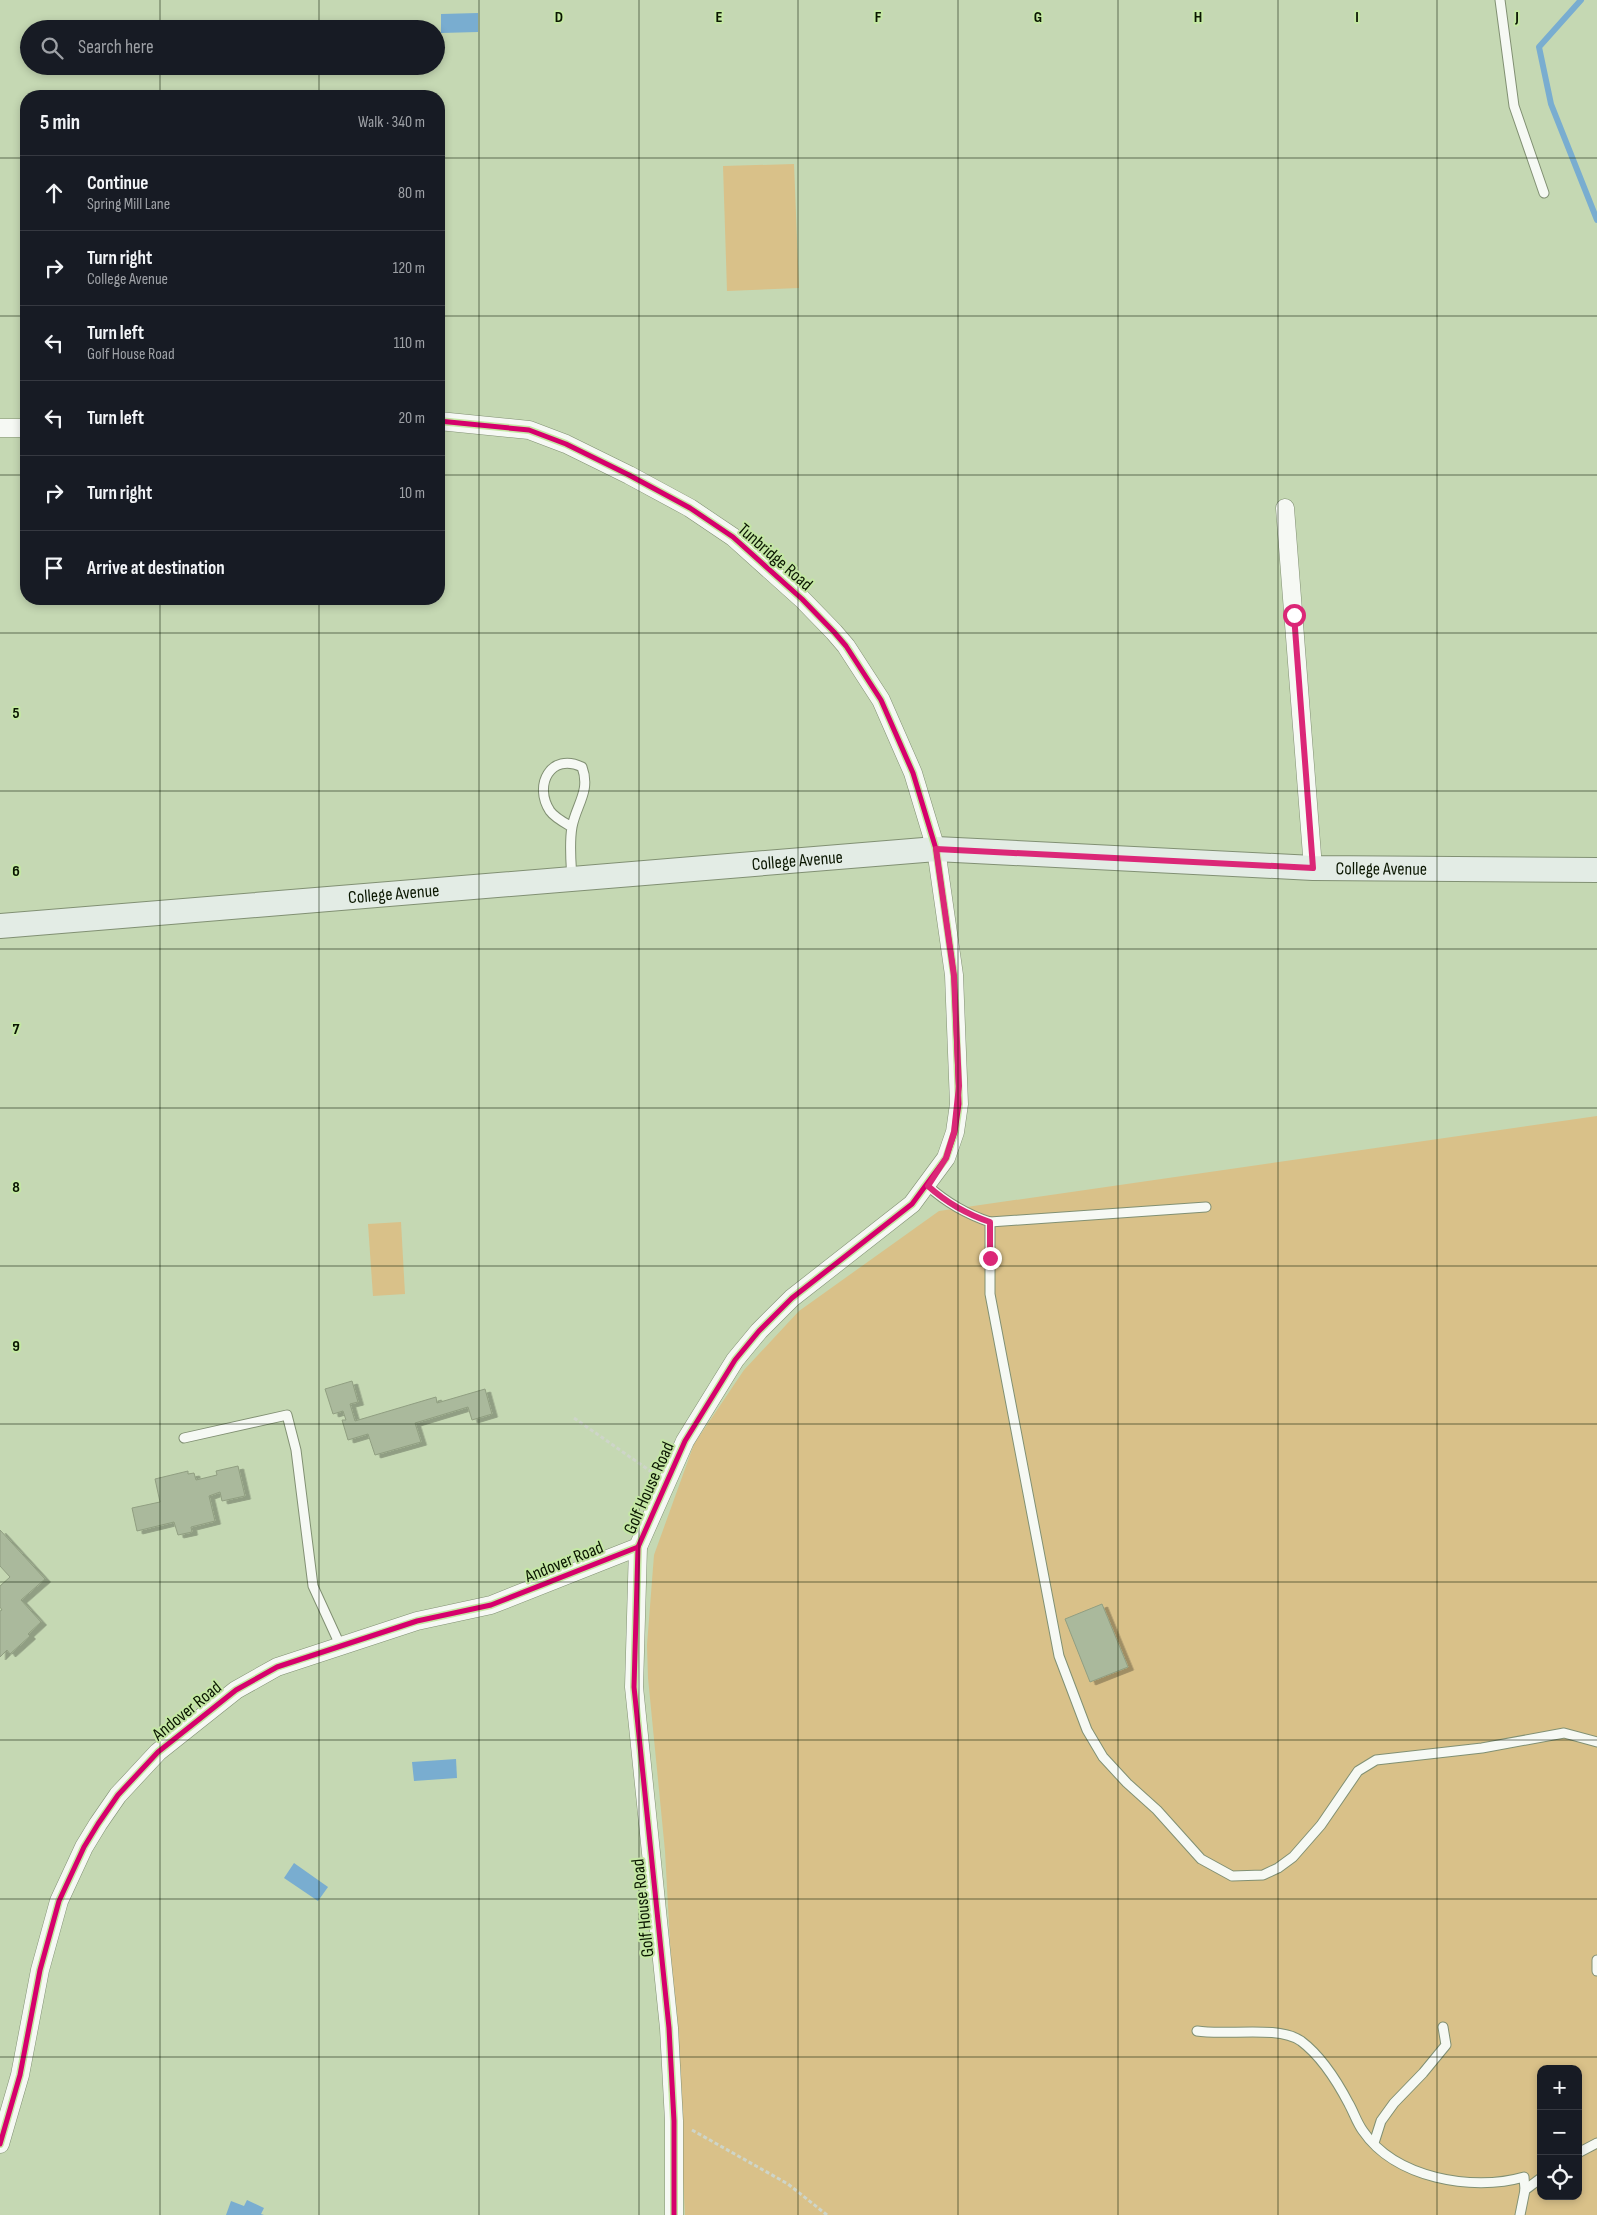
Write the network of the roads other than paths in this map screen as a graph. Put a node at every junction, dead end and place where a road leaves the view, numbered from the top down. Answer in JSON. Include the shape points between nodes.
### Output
{"nodes":[{"id":1,"x":1500,"y":0,"type":"edge"},
{"id":2,"x":1544,"y":193,"type":"dead end"},
{"id":3,"x":445,"y":421,"type":"edge"},
{"id":4,"x":0,"y":428,"type":"edge"},
{"id":5,"x":20,"y":428,"type":"edge"},
{"id":6,"x":1285,"y":508,"type":"dead end"},
{"id":7,"x":572,"y":827,"type":"junction"},
{"id":8,"x":936,"y":849,"type":"junction"},
{"id":9,"x":1313,"y":868,"type":"junction"},
{"id":10,"x":1597,"y":870,"type":"edge"},
{"id":11,"x":572,"y":879,"type":"junction"},
{"id":12,"x":0,"y":926,"type":"edge"},
{"id":13,"x":928,"y":1186,"type":"junction"},
{"id":14,"x":1206,"y":1207,"type":"dead end"},
{"id":15,"x":990,"y":1222,"type":"junction"},
{"id":16,"x":184,"y":1438,"type":"dead end"},
{"id":17,"x":638,"y":1547,"type":"junction"},
{"id":18,"x":340,"y":1644,"type":"junction"},
{"id":19,"x":1597,"y":1742,"type":"edge"},
{"id":20,"x":1597,"y":1960,"type":"edge"},
{"id":21,"x":1597,"y":1972,"type":"edge"},
{"id":22,"x":1443,"y":2027,"type":"dead end"},
{"id":23,"x":1197,"y":2031,"type":"dead end"},
{"id":24,"x":1374,"y":2143,"type":"junction"},
{"id":25,"x":1597,"y":2143,"type":"edge"},
{"id":26,"x":0,"y":2144,"type":"edge"},
{"id":27,"x":1582,"y":2151,"type":"edge"},
{"id":28,"x":1537,"y":2181,"type":"edge"},
{"id":29,"x":1525,"y":2190,"type":"junction"},
{"id":30,"x":674,"y":2215,"type":"edge"},
{"id":31,"x":1520,"y":2215,"type":"edge"}],
"edges":[{"from":1,"to":2,"type":"lane","via":[[1514,106]]},
{"from":3,"to":8,"type":"street","name":"Tunbridge Road","via":[[529,430],[546,436],[690,508],[733,537],[802,599],[846,646],[881,700],[913,774]]},
{"from":4,"to":5,"type":"street"},
{"from":6,"to":9,"type":"street"},
{"from":7,"to":7,"type":"lane","via":[[586,779],[582,767],[571,762],[555,765],[549,772],[544,779],[543,795],[550,812]]},
{"from":7,"to":11,"type":"lane"},
{"from":8,"to":9,"type":"main road","name":"College Avenue"},
{"from":8,"to":11,"type":"main road","name":"College Avenue"},
{"from":8,"to":13,"type":"street","name":"Golf House Road","via":[[954,976],[959,1086],[954,1132],[946,1158]]},
{"from":9,"to":10,"type":"main road","name":"College Avenue"},
{"from":11,"to":12,"type":"main road","name":"College Avenue"},
{"from":13,"to":15,"type":"lane","via":[[968,1215]]},
{"from":13,"to":17,"type":"street","name":"Golf House Road","via":[[912,1204],[792,1298],[735,1360],[685,1442]]},
{"from":14,"to":15,"type":"lane"},
{"from":15,"to":19,"type":"lane","via":[[990,1294],[1059,1656],[1087,1730],[1103,1757],[1201,1859],[1232,1876],[1263,1875],[1278,1868],[1293,1857],[1321,1826],[1358,1771],[1376,1760],[1482,1748],[1564,1733]]},
{"from":16,"to":18,"type":"lane","via":[[287,1415],[296,1450],[313,1586]]},
{"from":17,"to":18,"type":"street","name":"Andover Road","via":[[491,1605],[417,1620]]},
{"from":17,"to":30,"type":"street","name":"Golf House Road","via":[[634,1687],[669,2028]]},
{"from":18,"to":26,"type":"street","name":"Andover Road","via":[[277,1667],[236,1690],[208,1710],[118,1794],[72,1872],[49,1931],[20,2075]]},
{"from":20,"to":21,"type":"lane"},
{"from":22,"to":24,"type":"lane","via":[[1446,2045],[1394,2103],[1381,2121]]},
{"from":23,"to":24,"type":"lane","via":[[1213,2034],[1285,2033],[1301,2041],[1322,2062],[1363,2131]]},
{"from":24,"to":29,"type":"lane","via":[[1387,2157],[1443,2178],[1475,2183],[1509,2182],[1524,2177]]},
{"from":25,"to":27,"type":"lane"},
{"from":28,"to":29,"type":"lane"},
{"from":29,"to":31,"type":"lane"}]}
